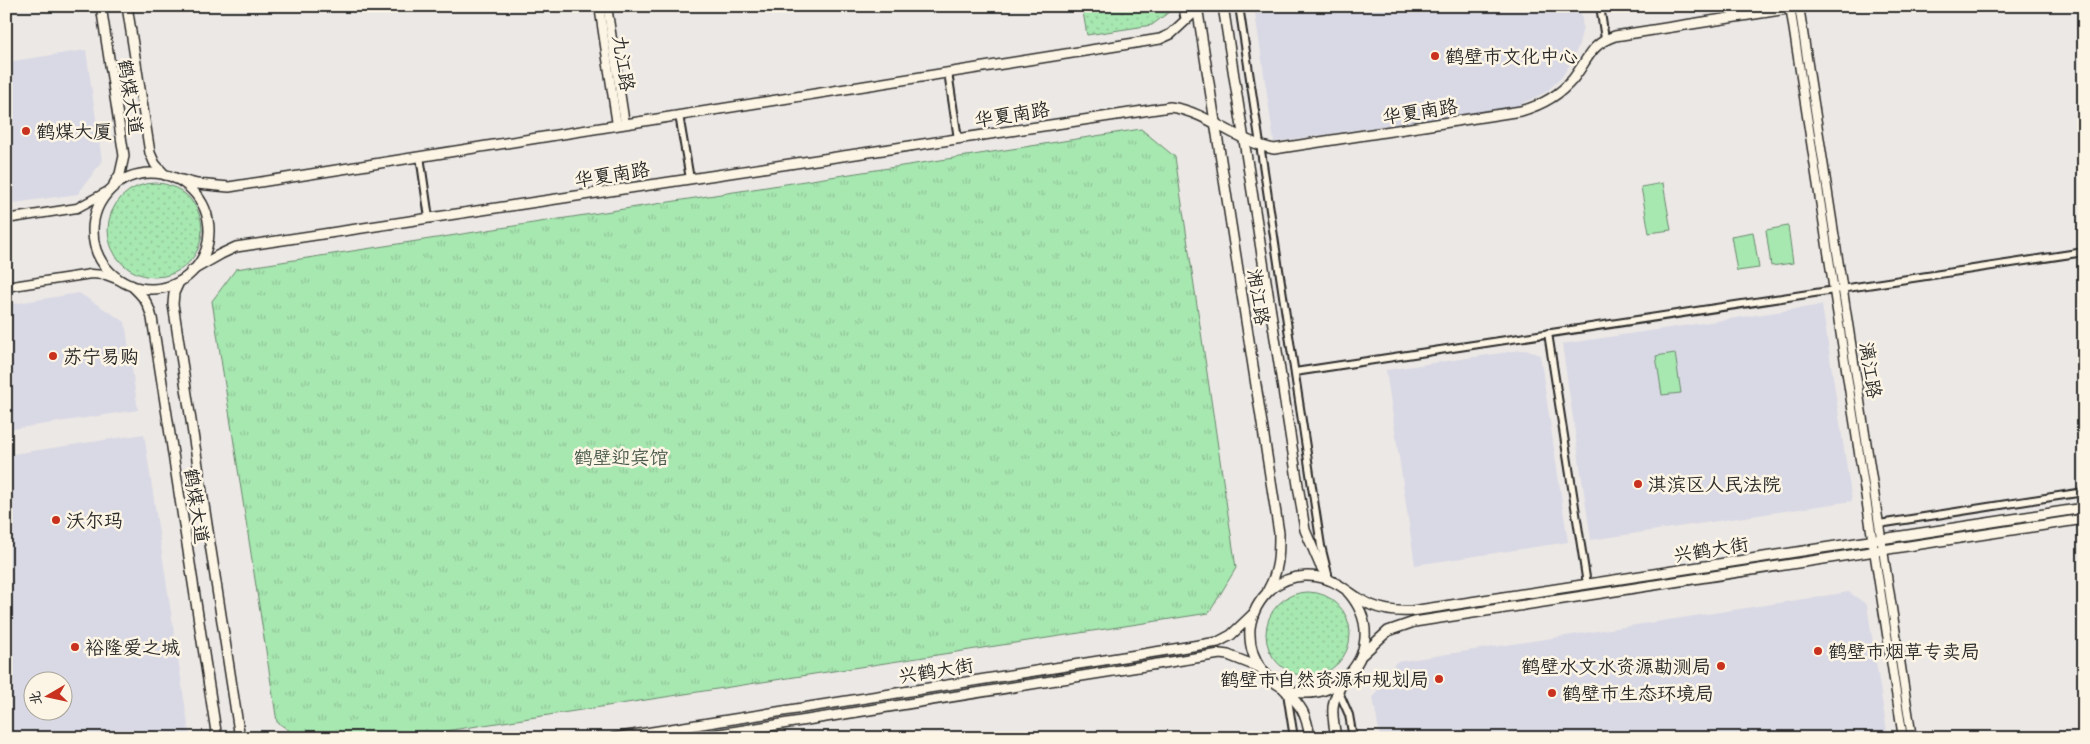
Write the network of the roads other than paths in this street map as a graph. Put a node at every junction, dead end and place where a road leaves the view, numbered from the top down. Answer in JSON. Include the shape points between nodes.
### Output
{"nodes":[{"id":1,"x":101,"y":6,"type":"edge"},
{"id":2,"x":127,"y":6,"type":"edge"},
{"id":3,"x":599,"y":6,"type":"edge"},
{"id":4,"x":607,"y":6,"type":"edge"},
{"id":5,"x":1182,"y":6,"type":"edge"},
{"id":6,"x":1223,"y":6,"type":"edge"},
{"id":7,"x":1239,"y":6,"type":"edge"},
{"id":8,"x":1600,"y":6,"type":"edge"},
{"id":9,"x":1198,"y":7,"type":"edge"},
{"id":10,"x":1797,"y":7,"type":"edge"},
{"id":11,"x":1184,"y":22,"type":"junction"},
{"id":12,"x":1605,"y":39,"type":"junction"},
{"id":13,"x":948,"y":72,"type":"junction"},
{"id":14,"x":680,"y":115,"type":"junction"},
{"id":15,"x":1215,"y":123,"type":"junction"},
{"id":16,"x":621,"y":124,"type":"junction"},
{"id":17,"x":1243,"y":137,"type":"junction"},
{"id":18,"x":958,"y":139,"type":"junction"},
{"id":19,"x":1260,"y":145,"type":"junction"},
{"id":20,"x":420,"y":156,"type":"junction"},
{"id":21,"x":165,"y":175,"type":"junction"},
{"id":22,"x":174,"y":178,"type":"junction"},
{"id":23,"x":690,"y":179,"type":"junction"},
{"id":24,"x":110,"y":190,"type":"junction"},
{"id":25,"x":429,"y":218,"type":"junction"},
{"id":26,"x":6,"y":219,"type":"edge"},
{"id":27,"x":2084,"y":252,"type":"edge"},
{"id":28,"x":192,"y":272,"type":"junction"},
{"id":29,"x":122,"y":281,"type":"junction"},
{"id":30,"x":178,"y":282,"type":"junction"},
{"id":31,"x":131,"y":285,"type":"junction"},
{"id":32,"x":6,"y":287,"type":"edge"},
{"id":33,"x":1838,"y":289,"type":"junction"},
{"id":34,"x":1548,"y":333,"type":"junction"},
{"id":35,"x":1295,"y":372,"type":"junction"},
{"id":36,"x":2084,"y":492,"type":"edge"},
{"id":37,"x":2084,"y":508,"type":"edge"},
{"id":38,"x":2084,"y":519,"type":"edge"},
{"id":39,"x":1879,"y":524,"type":"junction"},
{"id":40,"x":1877,"y":540,"type":"junction"},
{"id":41,"x":1879,"y":551,"type":"junction"},
{"id":42,"x":1329,"y":580,"type":"junction"},
{"id":43,"x":1587,"y":584,"type":"junction"},
{"id":44,"x":1347,"y":591,"type":"junction"},
{"id":45,"x":1267,"y":592,"type":"junction"},
{"id":46,"x":1254,"y":613,"type":"junction"},
{"id":47,"x":1362,"y":656,"type":"junction"},
{"id":48,"x":1261,"y":668,"type":"junction"},
{"id":49,"x":1346,"y":678,"type":"junction"},
{"id":50,"x":1284,"y":688,"type":"junction"},
{"id":51,"x":1338,"y":690,"type":"junction"},
{"id":52,"x":711,"y":736,"type":"edge"},
{"id":53,"x":722,"y":736,"type":"edge"},
{"id":54,"x":217,"y":738,"type":"edge"},
{"id":55,"x":240,"y":738,"type":"edge"},
{"id":56,"x":614,"y":738,"type":"edge"},
{"id":57,"x":694,"y":738,"type":"edge"},
{"id":58,"x":1294,"y":738,"type":"edge"},
{"id":59,"x":1310,"y":738,"type":"edge"},
{"id":60,"x":1336,"y":738,"type":"edge"},
{"id":61,"x":1353,"y":738,"type":"edge"},
{"id":62,"x":1904,"y":738,"type":"edge"},
{"id":63,"x":1912,"y":738,"type":"edge"}],
"edges":[{"from":1,"to":24,"type":"main road","name":"鹤煤大道","via":[[124,156],[120,174]]},
{"from":2,"to":21,"type":"main road","name":"鹤煤大道","via":[[150,153]]},
{"from":3,"to":16,"type":"street","name":"九江路"},
{"from":4,"to":16,"type":"street","name":"九江路"},
{"from":5,"to":11,"type":"street"},
{"from":6,"to":17,"type":"main road","name":"湘江路"},
{"from":7,"to":19,"type":"street"},
{"from":8,"to":12,"type":"street"},
{"from":9,"to":11,"type":"main road"},
{"from":9,"to":15,"type":"main road","name":"湘江路"},
{"from":10,"to":12,"type":"main road"},
{"from":10,"to":33,"type":"street","name":"漓江路"},
{"from":11,"to":13,"type":"main road","via":[[1172,34],[1160,39]]},
{"from":12,"to":19,"type":"main road","name":"华夏南路","via":[[1561,92],[1521,112],[1274,149]]},
{"from":13,"to":14,"type":"main road"},
{"from":13,"to":18,"type":"street"},
{"from":14,"to":16,"type":"main road"},
{"from":14,"to":23,"type":"street"},
{"from":15,"to":17,"type":"main road","name":"华夏南路"},
{"from":15,"to":18,"type":"main road","name":"华夏南路","via":[[1182,108],[1170,107]]},
{"from":15,"to":45,"type":"main road","name":"湘江路","via":[[1279,534],[1276,575]]},
{"from":16,"to":20,"type":"main road"},
{"from":17,"to":19,"type":"main road","name":"华夏南路"},
{"from":17,"to":42,"type":"main road","name":"湘江路","via":[[1305,530]]},
{"from":18,"to":23,"type":"main road","name":"华夏南路"},
{"from":19,"to":35,"type":"street"},
{"from":20,"to":22,"type":"main road","via":[[229,187]]},
{"from":20,"to":25,"type":"street"},
{"from":21,"to":22,"type":"main road","name":"鹤煤大道"},
{"from":21,"to":24,"type":"main road","name":"鹤煤大道","via":[[136,175]]},
{"from":22,"to":28,"type":"main road","name":"鹤煤大道","via":[[197,197],[208,224],[204,253]]},
{"from":23,"to":25,"type":"main road","name":"华夏南路"},
{"from":24,"to":26,"type":"street","via":[[77,208]]},
{"from":24,"to":29,"type":"main road","name":"鹤煤大道","via":[[96,211],[93,237],[102,262]]},
{"from":25,"to":28,"type":"main road","name":"华夏南路","via":[[236,247]]},
{"from":27,"to":33,"type":"street"},
{"from":28,"to":30,"type":"main road","name":"鹤煤大道"},
{"from":29,"to":31,"type":"main road","name":"鹤煤大道"},
{"from":29,"to":32,"type":"street","via":[[91,274]]},
{"from":30,"to":31,"type":"main road","name":"鹤煤大道","via":[[160,288]]},
{"from":30,"to":55,"type":"main road","name":"鹤煤大道","via":[[173,304]]},
{"from":31,"to":54,"type":"main road","name":"鹤煤大道","via":[[149,304],[152,318]]},
{"from":33,"to":34,"type":"street"},
{"from":33,"to":39,"type":"street","name":"漓江路"},
{"from":33,"to":40,"type":"street","name":"漓江路"},
{"from":34,"to":35,"type":"street"},
{"from":34,"to":43,"type":"street"},
{"from":35,"to":42,"type":"street"},
{"from":36,"to":39,"type":"street"},
{"from":37,"to":40,"type":"main road","name":"兴鹤大街"},
{"from":38,"to":41,"type":"main road","name":"兴鹤大街"},
{"from":39,"to":40,"type":"street","name":"漓江路"},
{"from":40,"to":41,"type":"street","name":"漓江路"},
{"from":40,"to":43,"type":"main road","name":"兴鹤大街"},
{"from":41,"to":47,"type":"main road","name":"兴鹤大街","via":[[1414,622],[1388,631]]},
{"from":41,"to":62,"type":"street","name":"漓江路"},
{"from":41,"to":63,"type":"street","name":"漓江路"},
{"from":42,"to":44,"type":"main road"},
{"from":42,"to":45,"type":"main road","via":[[1298,576]]},
{"from":43,"to":44,"type":"main road","name":"兴鹤大街","via":[[1398,612],[1383,610]]},
{"from":44,"to":47,"type":"main road","via":[[1365,622]]},
{"from":45,"to":46,"type":"main road"},
{"from":46,"to":48,"type":"main road","via":[[1250,629],[1251,646]]},
{"from":46,"to":56,"type":"main road","name":"兴鹤大街","via":[[1232,635],[1218,642]]},
{"from":47,"to":49,"type":"main road"},
{"from":48,"to":50,"type":"main road"},
{"from":48,"to":53,"type":"main road","name":"兴鹤大街","via":[[1228,654],[1220,654]]},
{"from":49,"to":50,"type":"main road","via":[[1314,692]]},
{"from":49,"to":51,"type":"main road"},
{"from":50,"to":58,"type":"street"},
{"from":50,"to":59,"type":"main road","via":[[1306,716]]},
{"from":51,"to":60,"type":"main road","via":[[1332,712]]},
{"from":51,"to":61,"type":"street","via":[[1349,715]]},
{"from":52,"to":53,"type":"main road","name":"兴鹤大街"},
{"from":52,"to":57,"type":"main road","name":"兴鹤大街"}]}
